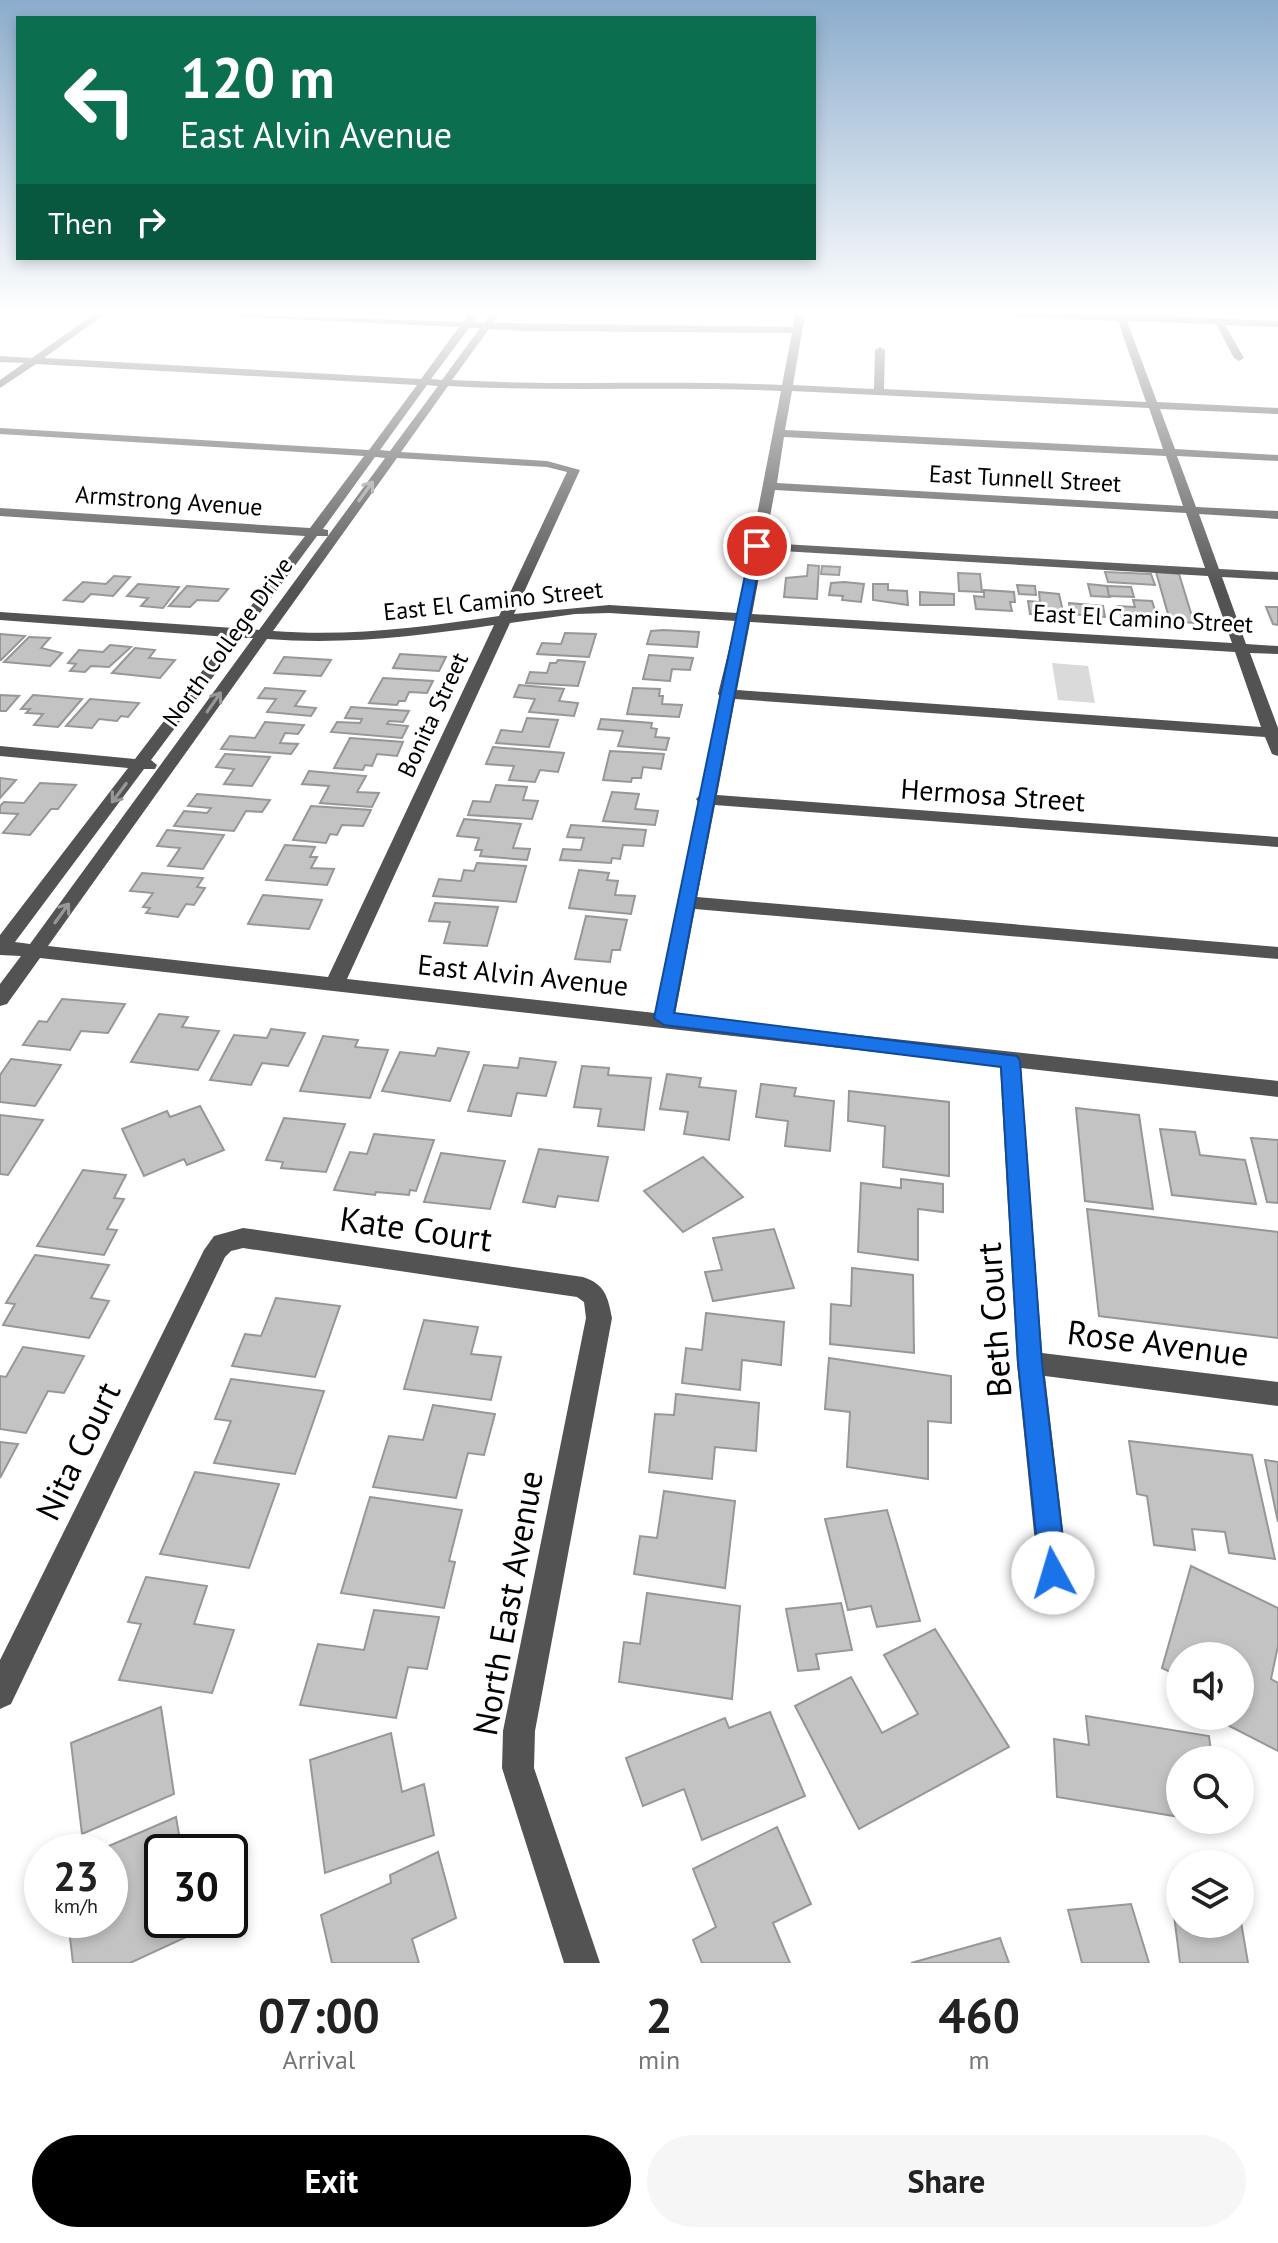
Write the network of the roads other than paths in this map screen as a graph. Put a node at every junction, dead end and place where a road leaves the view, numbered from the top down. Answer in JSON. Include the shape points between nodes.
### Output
{"nodes":[{"id":1,"x":1155,"y":405,"type":"edge"},
{"id":2,"x":406,"y":406,"type":"edge"},
{"id":3,"x":427,"y":406,"type":"edge"},
{"id":4,"x":782,"y":406,"type":"edge"},
{"id":5,"x":1167,"y":406,"type":"edge"},
{"id":6,"x":1278,"y":411,"type":"edge"},
{"id":7,"x":0,"y":431,"type":"edge"},
{"id":8,"x":778,"y":433,"type":"junction"},
{"id":9,"x":1172,"y":453,"type":"junction"},
{"id":10,"x":371,"y":454,"type":"junction"},
{"id":11,"x":392,"y":455,"type":"junction"},
{"id":12,"x":1278,"y":458,"type":"edge"},
{"id":13,"x":770,"y":486,"type":"junction"},
{"id":14,"x":1193,"y":511,"type":"junction"},
{"id":15,"x":0,"y":512,"type":"edge"},
{"id":16,"x":1278,"y":515,"type":"edge"},
{"id":17,"x":314,"y":532,"type":"junction"},
{"id":18,"x":335,"y":534,"type":"junction"},
{"id":19,"x":757,"y":546,"type":"junction"},
{"id":20,"x":1214,"y":572,"type":"junction"},
{"id":21,"x":1278,"y":576,"type":"edge"},
{"id":22,"x":0,"y":616,"type":"edge"},
{"id":23,"x":742,"y":617,"type":"junction"},
{"id":24,"x":503,"y":622,"type":"junction"},
{"id":25,"x":237,"y":635,"type":"junction"},
{"id":26,"x":261,"y":637,"type":"junction"},
{"id":27,"x":1240,"y":647,"type":"junction"},
{"id":28,"x":1278,"y":650,"type":"edge"},
{"id":29,"x":726,"y":694,"type":"junction"},
{"id":30,"x":1275,"y":733,"type":"edge"},
{"id":31,"x":0,"y":751,"type":"edge"},
{"id":32,"x":1278,"y":751,"type":"edge"},
{"id":33,"x":140,"y":764,"type":"junction"},
{"id":34,"x":168,"y":766,"type":"junction"},
{"id":35,"x":705,"y":799,"type":"junction"},
{"id":36,"x":1278,"y":842,"type":"edge"},
{"id":37,"x":687,"y":902,"type":"junction"},
{"id":38,"x":0,"y":948,"type":"edge"},
{"id":39,"x":35,"y":951,"type":"junction"},
{"id":40,"x":1278,"y":953,"type":"edge"},
{"id":41,"x":335,"y":983,"type":"junction"},
{"id":42,"x":0,"y":999,"type":"edge"},
{"id":43,"x":664,"y":1018,"type":"junction"},
{"id":44,"x":1010,"y":1061,"type":"junction"},
{"id":45,"x":1278,"y":1089,"type":"edge"},
{"id":46,"x":223,"y":1243,"type":"joint"},
{"id":47,"x":596,"y":1297,"type":"joint"},
{"id":48,"x":1030,"y":1363,"type":"junction"},
{"id":49,"x":1278,"y":1394,"type":"edge"},
{"id":50,"x":1053,"y":1573,"type":"dead end"},
{"id":51,"x":0,"y":1693,"type":"edge"},
{"id":52,"x":582,"y":1963,"type":"edge"}],
"edges":[{"from":1,"to":9,"type":"street"},
{"from":2,"to":10,"type":"street","name":"North College Drive"},
{"from":3,"to":11,"type":"street","name":"North College Drive"},
{"from":4,"to":8,"type":"street"},
{"from":5,"to":6,"type":"street"},
{"from":7,"to":10,"type":"street"},
{"from":8,"to":9,"type":"street"},
{"from":8,"to":13,"type":"street"},
{"from":9,"to":12,"type":"street"},
{"from":9,"to":14,"type":"street"},
{"from":10,"to":11,"type":"street"},
{"from":10,"to":17,"type":"street","name":"North College Drive"},
{"from":18,"to":11,"type":"street","name":"North College Drive","one_way":true},
{"from":11,"to":24,"type":"street","name":"Bonita Street","via":[[573,468]]},
{"from":13,"to":14,"type":"street","name":"East Tunnell Street"},
{"from":13,"to":19,"type":"street"},
{"from":14,"to":16,"type":"street","name":"East Tunnell Street"},
{"from":14,"to":20,"type":"street"},
{"from":15,"to":17,"type":"street","name":"Armstrong Avenue"},
{"from":17,"to":18,"type":"street","name":"Armstrong Avenue"},
{"from":17,"to":25,"type":"street","name":"North College Drive"},
{"from":18,"to":26,"type":"street","name":"North College Drive"},
{"from":19,"to":20,"type":"street"},
{"from":19,"to":23,"type":"street"},
{"from":20,"to":21,"type":"street"},
{"from":20,"to":27,"type":"street"},
{"from":22,"to":25,"type":"street","name":"East El Camino Street"},
{"from":23,"to":24,"type":"street","name":"East El Camino Street","via":[[609,609]]},
{"from":23,"to":27,"type":"street","name":"East El Camino Street"},
{"from":23,"to":29,"type":"street"},
{"from":24,"to":26,"type":"street","name":"East El Camino Street","via":[[394,635]]},
{"from":24,"to":41,"type":"street","name":"Bonita Street"},
{"from":25,"to":26,"type":"street","name":"East El Camino Street"},
{"from":25,"to":33,"type":"street","name":"North College Drive"},
{"from":34,"to":26,"type":"street","name":"North College Drive","one_way":true},
{"from":27,"to":28,"type":"street","name":"East El Camino Street"},
{"from":27,"to":30,"type":"street"},
{"from":29,"to":30,"type":"street"},
{"from":29,"to":35,"type":"street"},
{"from":30,"to":32,"type":"street"},
{"from":31,"to":33,"type":"street"},
{"from":33,"to":34,"type":"street"},
{"from":33,"to":38,"type":"street","name":"North College Drive","one_way":true},
{"from":39,"to":34,"type":"street","name":"North College Drive","one_way":true},
{"from":35,"to":36,"type":"street","name":"Hermosa Street"},
{"from":35,"to":37,"type":"street"},
{"from":37,"to":40,"type":"street"},
{"from":37,"to":43,"type":"street"},
{"from":38,"to":39,"type":"street","name":"East Alvin Avenue"},
{"from":39,"to":41,"type":"street","name":"East Alvin Avenue"},
{"from":39,"to":42,"type":"street","name":"North College Drive"},
{"from":41,"to":43,"type":"street","name":"East Alvin Avenue"},
{"from":43,"to":44,"type":"street","name":"East Alvin Avenue"},
{"from":44,"to":45,"type":"street","name":"East Alvin Avenue"},
{"from":44,"to":48,"type":"street","name":"Beth Court"},
{"from":46,"to":47,"type":"street","name":"Kate Court","via":[[243,1238],[583,1287]]},
{"from":46,"to":51,"type":"street","name":"Nita Court"},
{"from":47,"to":52,"type":"street","name":"North East Avenue","via":[[599,1318],[518,1768]]},
{"from":48,"to":49,"type":"street","name":"Rose Avenue"},
{"from":48,"to":50,"type":"street","name":"Beth Court"}]}
